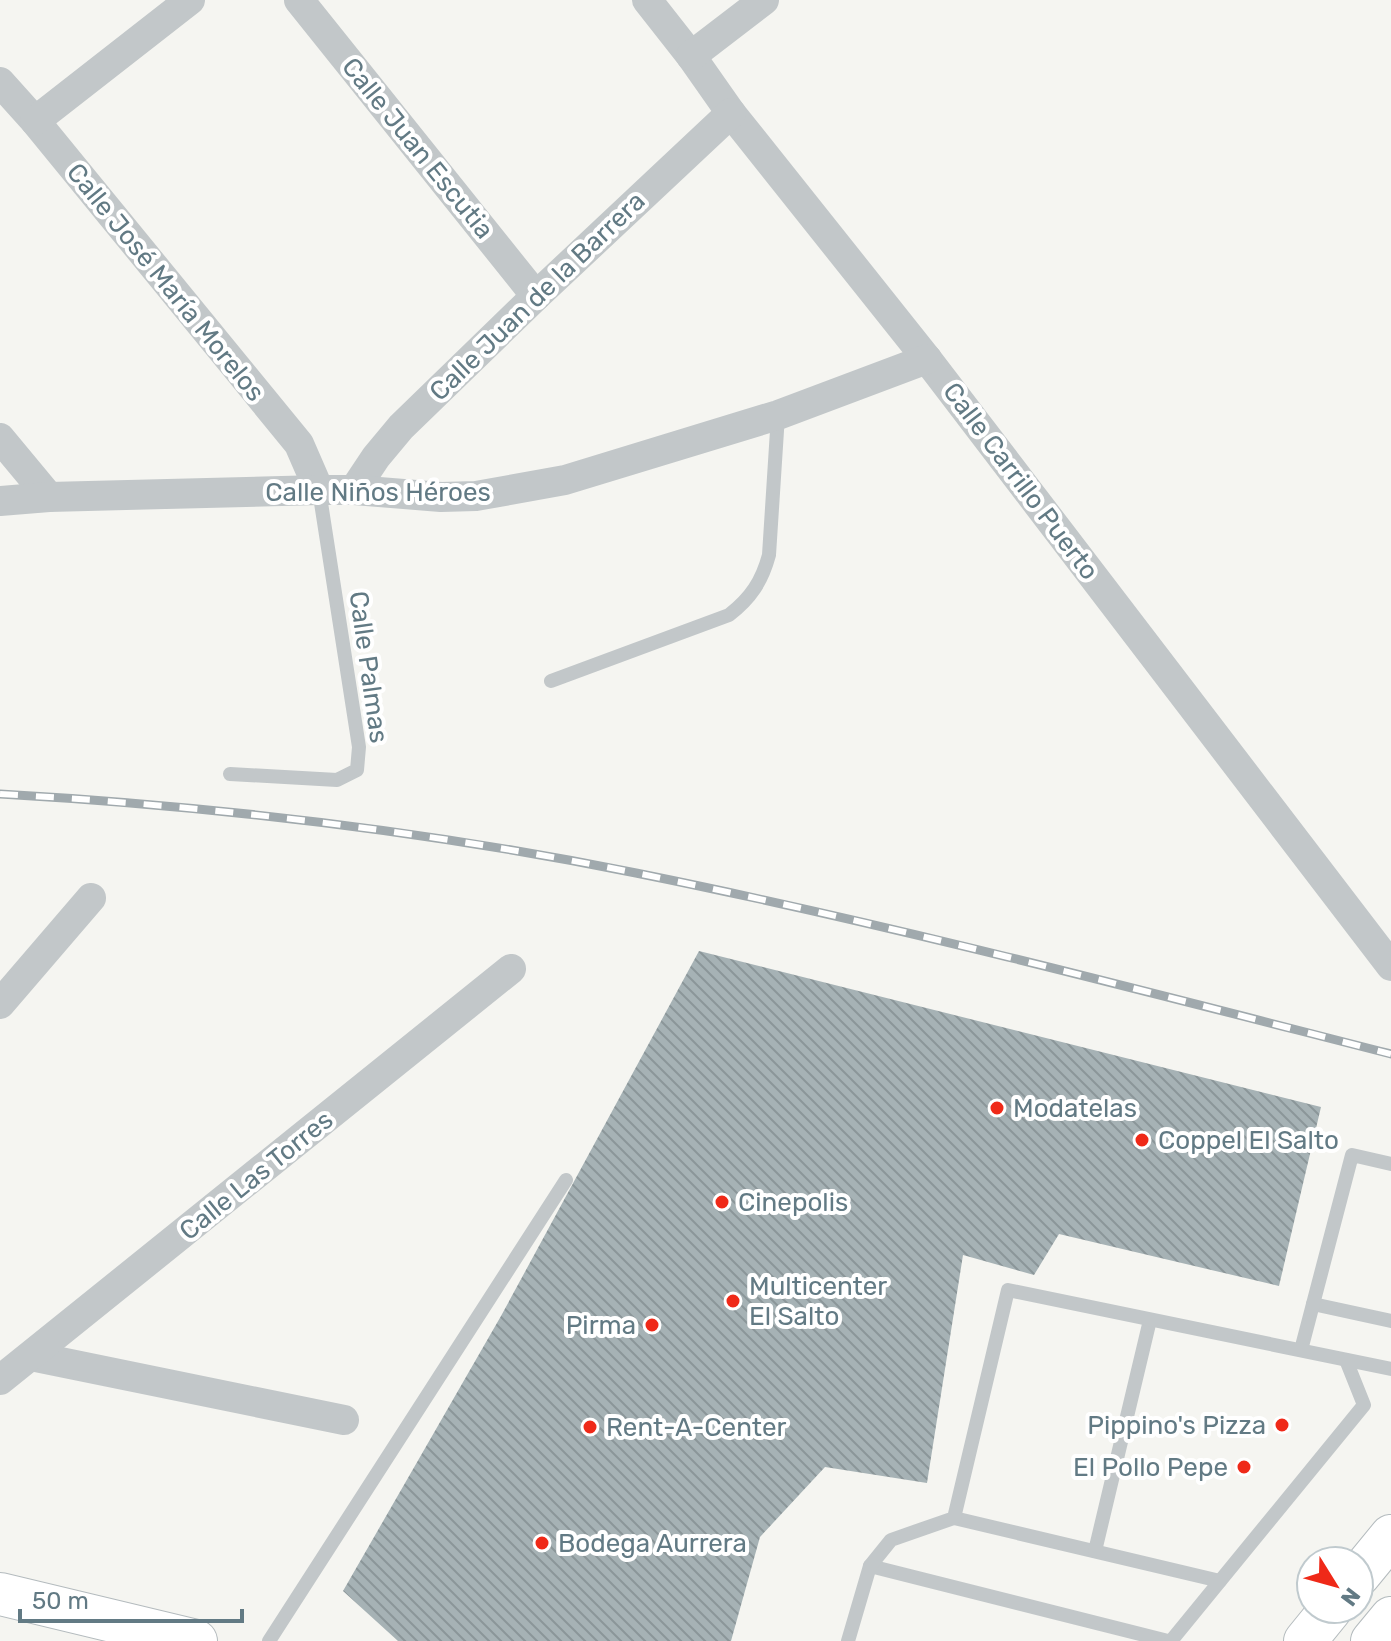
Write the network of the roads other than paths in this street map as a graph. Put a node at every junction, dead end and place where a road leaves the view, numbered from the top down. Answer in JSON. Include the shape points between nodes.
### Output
{"nodes":[{"id":1,"x":190,"y":0,"type":"edge"},
{"id":2,"x":299,"y":0,"type":"edge"},
{"id":3,"x":647,"y":0,"type":"edge"},
{"id":4,"x":764,"y":0,"type":"edge"},
{"id":5,"x":691,"y":56,"type":"junction"},
{"id":6,"x":0,"y":82,"type":"edge"},
{"id":7,"x":731,"y":113,"type":"junction"},
{"id":8,"x":35,"y":121,"type":"junction"},
{"id":9,"x":536,"y":296,"type":"junction"},
{"id":10,"x":927,"y":359,"type":"junction"},
{"id":11,"x":778,"y":415,"type":"junction"},
{"id":12,"x":0,"y":438,"type":"edge"},
{"id":13,"x":319,"y":490,"type":"junction"},
{"id":14,"x":354,"y":490,"type":"junction"},
{"id":15,"x":49,"y":497,"type":"junction"},
{"id":16,"x":0,"y":501,"type":"edge"},
{"id":17,"x":551,"y":681,"type":"dead end"},
{"id":18,"x":230,"y":774,"type":"dead end"},
{"id":19,"x":91,"y":898,"type":"dead end"},
{"id":20,"x":1391,"y":966,"type":"edge"},
{"id":21,"x":511,"y":969,"type":"dead end"},
{"id":22,"x":0,"y":1004,"type":"edge"},
{"id":23,"x":1391,"y":1164,"type":"edge"},
{"id":24,"x":566,"y":1180,"type":"dead end"},
{"id":25,"x":1313,"y":1304,"type":"junction"},
{"id":26,"x":1150,"y":1320,"type":"junction"},
{"id":27,"x":1391,"y":1321,"type":"edge"},
{"id":28,"x":1301,"y":1350,"type":"junction"},
{"id":29,"x":31,"y":1356,"type":"junction"},
{"id":30,"x":1346,"y":1360,"type":"junction"},
{"id":31,"x":1391,"y":1369,"type":"edge"},
{"id":32,"x":0,"y":1380,"type":"edge"},
{"id":33,"x":344,"y":1420,"type":"dead end"},
{"id":34,"x":954,"y":1518,"type":"junction"},
{"id":35,"x":1391,"y":1536,"type":"edge"},
{"id":36,"x":1095,"y":1551,"type":"junction"},
{"id":37,"x":1375,"y":1556,"type":"edge"},
{"id":38,"x":870,"y":1566,"type":"junction"},
{"id":39,"x":1220,"y":1581,"type":"junction"},
{"id":40,"x":0,"y":1594,"type":"edge"},
{"id":41,"x":1391,"y":1618,"type":"edge"},
{"id":42,"x":1318,"y":1625,"type":"edge"},
{"id":43,"x":196,"y":1641,"type":"edge"},
{"id":44,"x":269,"y":1641,"type":"edge"},
{"id":45,"x":848,"y":1641,"type":"edge"},
{"id":46,"x":1170,"y":1641,"type":"edge"},
{"id":47,"x":1305,"y":1641,"type":"edge"},
{"id":48,"x":1372,"y":1641,"type":"edge"}],
"edges":[{"from":1,"to":8,"type":"street"},
{"from":2,"to":9,"type":"street","name":"Calle Juan Escutia"},
{"from":3,"to":5,"type":"street","name":"Calle Carrillo Puerto"},
{"from":4,"to":5,"type":"street"},
{"from":5,"to":7,"type":"street","name":"Calle Carrillo Puerto"},
{"from":6,"to":8,"type":"street","name":"Calle José María Morelos"},
{"from":7,"to":9,"type":"street","name":"Calle Juan de la Barrera"},
{"from":7,"to":10,"type":"street","name":"Calle Carrillo Puerto"},
{"from":8,"to":13,"type":"street","name":"Calle José María Morelos","via":[[299,444]]},
{"from":9,"to":14,"type":"street","name":"Calle Juan de la Barrera","via":[[401,427]]},
{"from":10,"to":11,"type":"street","name":"Calle Niños Héroes"},
{"from":10,"to":20,"type":"street","name":"Calle Carrillo Puerto"},
{"from":11,"to":14,"type":"street","name":"Calle Niños Héroes","via":[[565,480],[522,488],[441,497]]},
{"from":11,"to":17,"type":"lane","via":[[769,555],[756,590],[729,615]]},
{"from":12,"to":15,"type":"street"},
{"from":13,"to":14,"type":"street","name":"Calle Niños Héroes"},
{"from":13,"to":15,"type":"street","name":"Calle Niños Héroes"},
{"from":13,"to":18,"type":"lane","name":"Calle Palmas","via":[[359,747],[357,770],[337,780]]},
{"from":15,"to":16,"type":"street","name":"Calle Niños Héroes"},
{"from":19,"to":22,"type":"street"},
{"from":21,"to":29,"type":"street","name":"Calle Las Torres"},
{"from":23,"to":25,"type":"lane","via":[[1352,1155]]},
{"from":24,"to":44,"type":"lane"},
{"from":25,"to":27,"type":"lane"},
{"from":25,"to":28,"type":"lane"},
{"from":26,"to":28,"type":"lane"},
{"from":26,"to":34,"type":"lane","via":[[1008,1290]]},
{"from":26,"to":36,"type":"lane"},
{"from":28,"to":30,"type":"lane"},
{"from":29,"to":32,"type":"street","name":"Calle Las Torres"},
{"from":29,"to":33,"type":"street"},
{"from":30,"to":31,"type":"lane"},
{"from":30,"to":39,"type":"lane","via":[[1364,1405]]},
{"from":34,"to":36,"type":"lane"},
{"from":34,"to":38,"type":"lane","via":[[891,1540]]},
{"from":35,"to":37,"type":"street"},
{"from":36,"to":39,"type":"lane"},
{"from":38,"to":45,"type":"lane"},
{"from":38,"to":46,"type":"lane"},
{"from":39,"to":46,"type":"lane"},
{"from":40,"to":43,"type":"street"},
{"from":41,"to":48,"type":"street"},
{"from":42,"to":47,"type":"street"}]}
